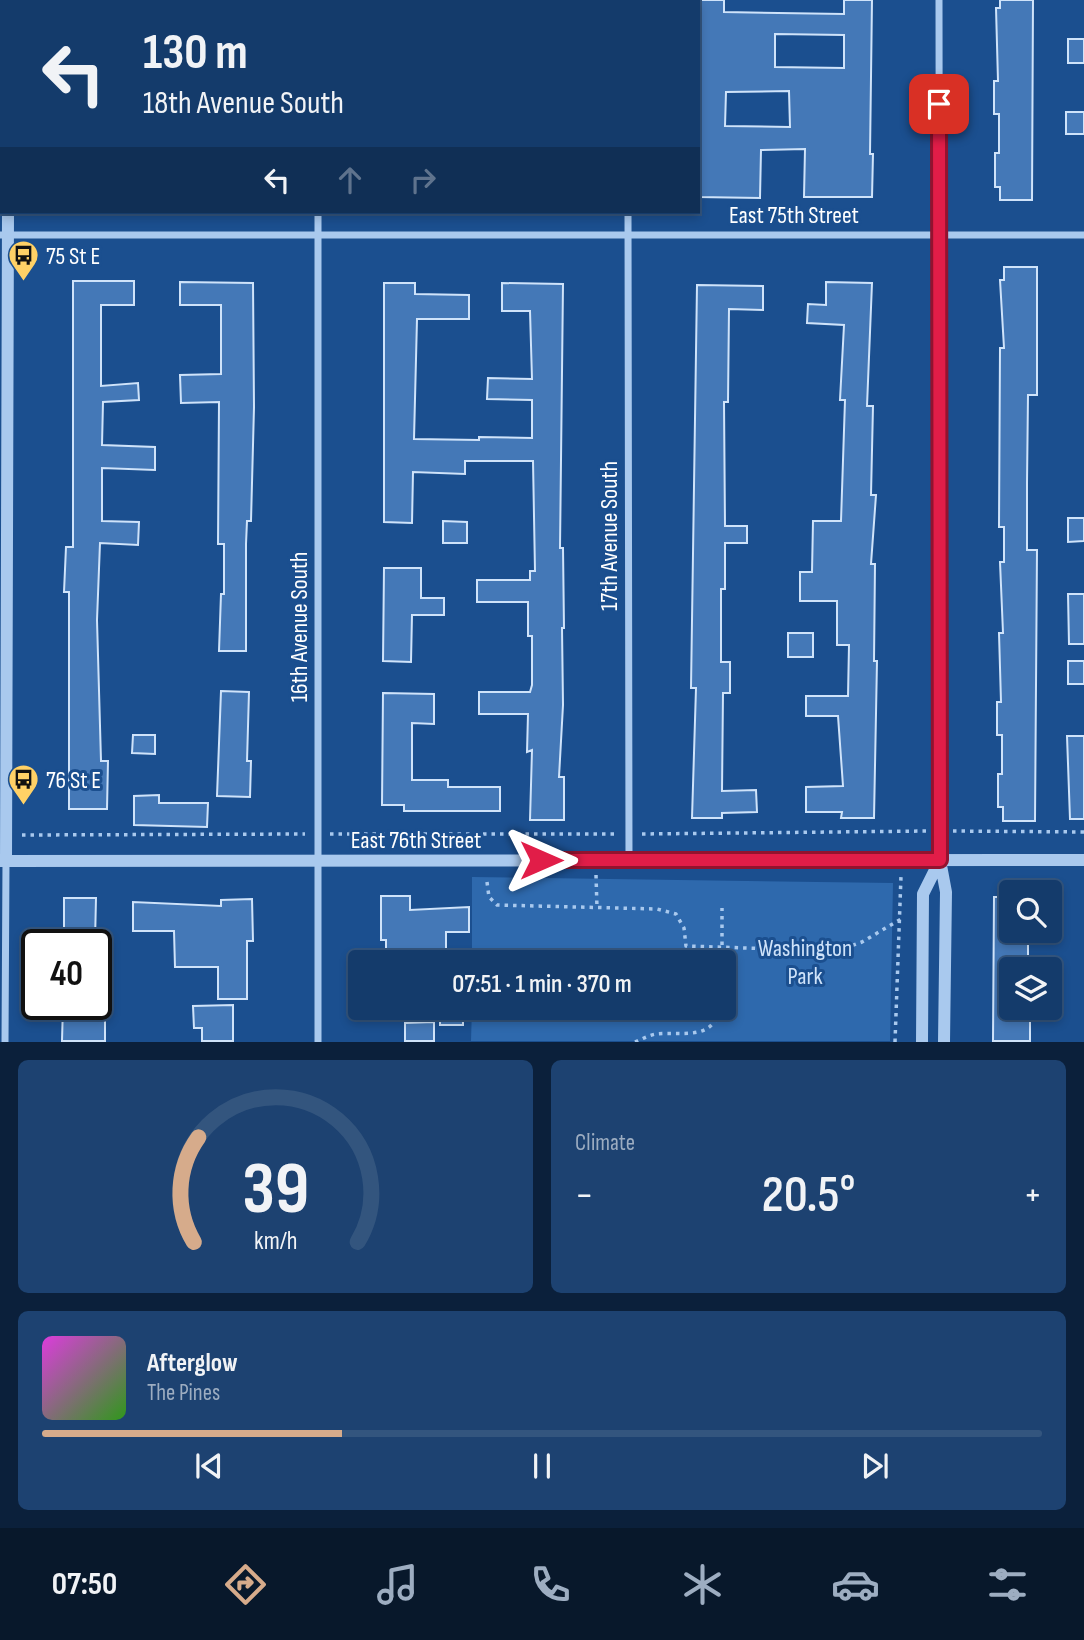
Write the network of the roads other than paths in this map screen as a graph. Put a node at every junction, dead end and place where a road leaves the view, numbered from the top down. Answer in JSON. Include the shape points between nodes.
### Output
{"nodes":[{"id":1,"x":939,"y":0,"type":"edge"},
{"id":2,"x":8,"y":214,"type":"edge"},
{"id":3,"x":318,"y":214,"type":"edge"},
{"id":4,"x":628,"y":214,"type":"edge"},
{"id":5,"x":939,"y":233,"type":"junction"},
{"id":6,"x":318,"y":234,"type":"junction"},
{"id":7,"x":4,"y":235,"type":"edge"},
{"id":8,"x":1084,"y":235,"type":"edge"},
{"id":9,"x":628,"y":236,"type":"junction"},
{"id":10,"x":629,"y":860,"type":"junction"},
{"id":11,"x":940,"y":860,"type":"junction"},
{"id":12,"x":1084,"y":860,"type":"edge"},
{"id":13,"x":3,"y":861,"type":"edge"},
{"id":14,"x":319,"y":861,"type":"junction"},
{"id":15,"x":5,"y":1041,"type":"edge"},
{"id":16,"x":318,"y":1041,"type":"edge"},
{"id":17,"x":922,"y":1041,"type":"edge"},
{"id":18,"x":944,"y":1041,"type":"edge"}],
"edges":[{"from":1,"to":5,"type":"street"},
{"from":2,"to":7,"type":"street"},
{"from":3,"to":6,"type":"street","name":"16th Avenue South"},
{"from":4,"to":9,"type":"street","name":"17th Avenue South"},
{"from":5,"to":8,"type":"street","name":"East 75th Street"},
{"from":5,"to":9,"type":"street","name":"East 75th Street"},
{"from":5,"to":11,"type":"street"},
{"from":6,"to":7,"type":"street","name":"East 75th Street"},
{"from":6,"to":9,"type":"street","name":"East 75th Street"},
{"from":6,"to":14,"type":"street","name":"16th Avenue South"},
{"from":7,"to":13,"type":"street"},
{"from":9,"to":10,"type":"street","name":"17th Avenue South"},
{"from":10,"to":11,"type":"street","name":"East 76th Street"},
{"from":10,"to":14,"type":"street","name":"East 76th Street"},
{"from":11,"to":12,"type":"street","name":"East 76th Street"},
{"from":11,"to":17,"type":"street","via":[[923,894]]},
{"from":11,"to":18,"type":"street","via":[[946,892]]},
{"from":13,"to":14,"type":"street","name":"East 76th Street"},
{"from":13,"to":15,"type":"street"},
{"from":14,"to":16,"type":"street","name":"16th Avenue South"}]}
